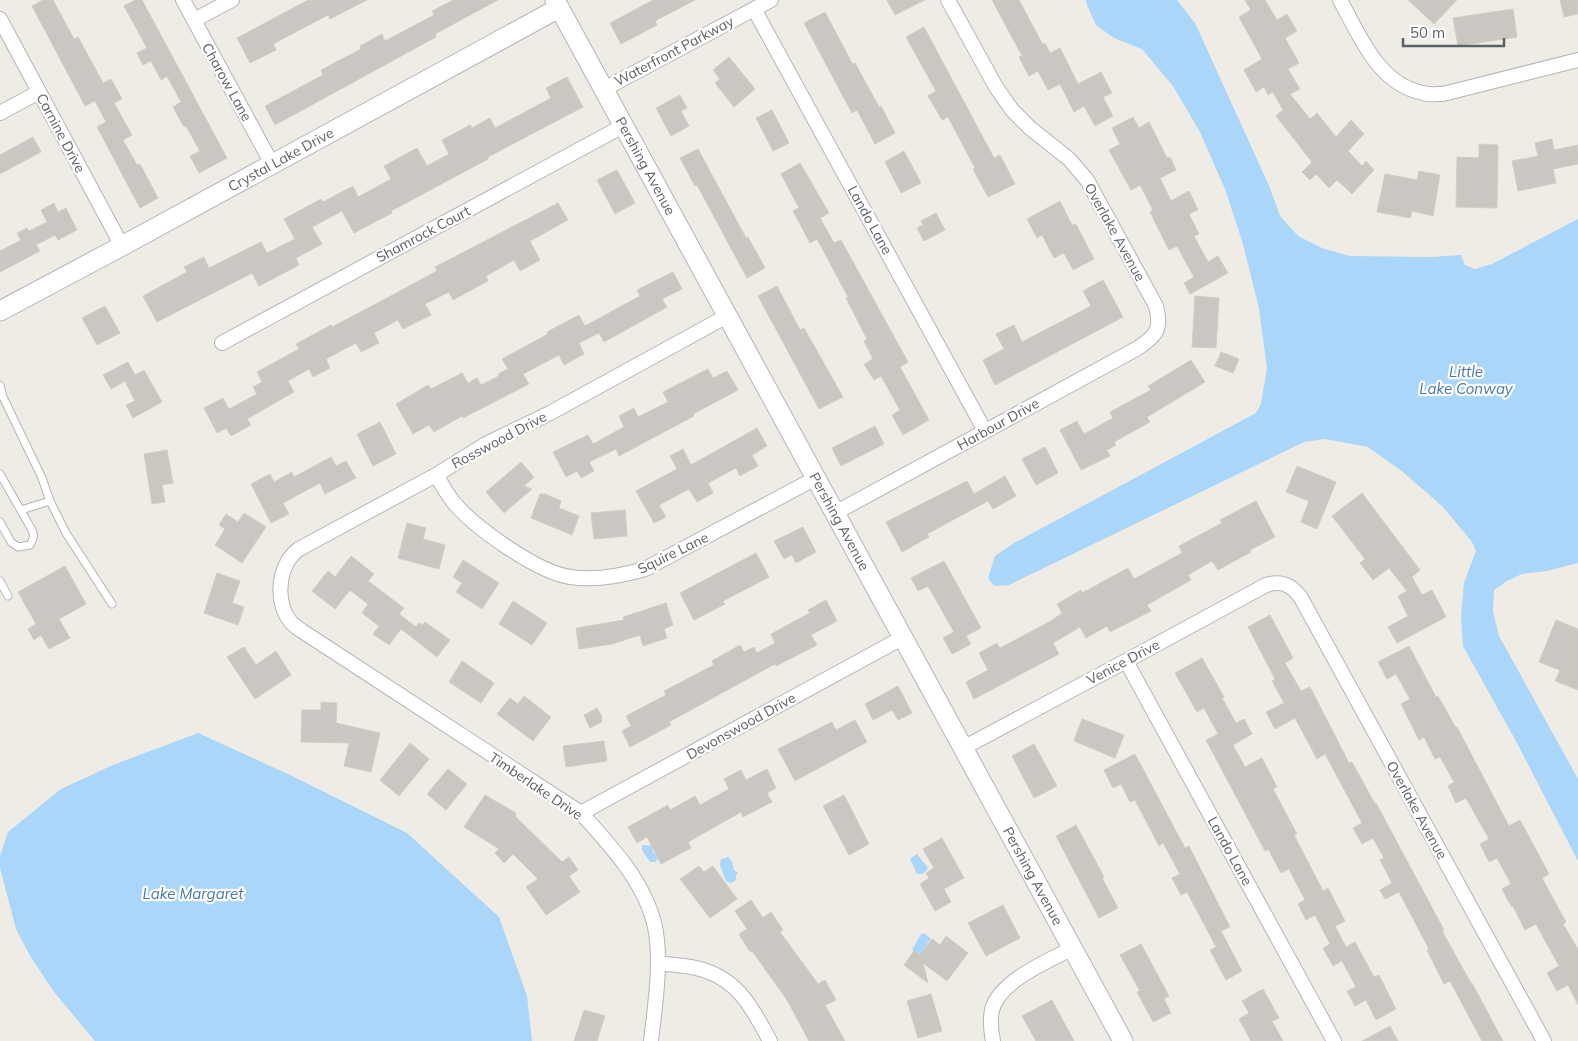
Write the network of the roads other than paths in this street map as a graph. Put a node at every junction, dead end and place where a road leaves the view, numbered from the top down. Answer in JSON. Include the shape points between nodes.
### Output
{"nodes":[{"id":1,"x":183,"y":0,"type":"edge"},
{"id":2,"x":232,"y":0,"type":"edge"},
{"id":3,"x":771,"y":0,"type":"edge"},
{"id":4,"x":948,"y":0,"type":"edge"},
{"id":5,"x":1340,"y":0,"type":"edge"},
{"id":6,"x":557,"y":4,"type":"edge"},
{"id":7,"x":754,"y":9,"type":"junction"},
{"id":8,"x":0,"y":19,"type":"edge"},
{"id":9,"x":194,"y":20,"type":"junction"},
{"id":10,"x":1578,"y":60,"type":"edge"},
{"id":11,"x":604,"y":89,"type":"junction"},
{"id":12,"x":39,"y":92,"type":"junction"},
{"id":13,"x":0,"y":113,"type":"edge"},
{"id":14,"x":623,"y":126,"type":"junction"},
{"id":15,"x":272,"y":164,"type":"junction"},
{"id":16,"x":122,"y":246,"type":"junction"},
{"id":17,"x":0,"y":311,"type":"edge"},
{"id":18,"x":727,"y":316,"type":"junction"},
{"id":19,"x":1158,"y":331,"type":"joint"},
{"id":20,"x":222,"y":343,"type":"dead end"},
{"id":21,"x":0,"y":385,"type":"edge"},
{"id":22,"x":985,"y":431,"type":"junction"},
{"id":23,"x":0,"y":474,"type":"edge"},
{"id":24,"x":436,"y":475,"type":"junction"},
{"id":25,"x":816,"y":478,"type":"junction"},
{"id":26,"x":50,"y":502,"type":"junction"},
{"id":27,"x":21,"y":510,"type":"junction"},
{"id":28,"x":835,"y":513,"type":"junction"},
{"id":29,"x":0,"y":522,"type":"edge"},
{"id":30,"x":3,"y":534,"type":"edge"},
{"id":31,"x":282,"y":576,"type":"joint"},
{"id":32,"x":0,"y":581,"type":"edge"},
{"id":33,"x":1285,"y":583,"type":"joint"},
{"id":34,"x":8,"y":596,"type":"dead end"},
{"id":35,"x":112,"y":604,"type":"dead end"},
{"id":36,"x":902,"y":638,"type":"junction"},
{"id":37,"x":1126,"y":661,"type":"junction"},
{"id":38,"x":963,"y":748,"type":"junction"},
{"id":39,"x":581,"y":813,"type":"junction"},
{"id":40,"x":1073,"y":948,"type":"junction"},
{"id":41,"x":658,"y":963,"type":"junction"},
{"id":42,"x":651,"y":1041,"type":"edge"},
{"id":43,"x":770,"y":1041,"type":"edge"},
{"id":44,"x":993,"y":1041,"type":"edge"},
{"id":45,"x":1124,"y":1041,"type":"edge"},
{"id":46,"x":1334,"y":1041,"type":"edge"},
{"id":47,"x":1544,"y":1041,"type":"edge"}],
"edges":[{"from":1,"to":9,"type":"street","name":"Charow Lane"},
{"from":2,"to":9,"type":"street"},
{"from":3,"to":7,"type":"street","name":"Waterfront Parkway"},
{"from":4,"to":19,"type":"street","name":"Overlake Avenue","via":[[1012,110],[1069,159],[1087,180],[1156,306]]},
{"from":5,"to":10,"type":"street","via":[[1370,55],[1386,75],[1424,94],[1443,94]]},
{"from":6,"to":11,"type":"street","name":"Pershing Avenue"},
{"from":6,"to":15,"type":"street","name":"Crystal Lake Drive"},
{"from":7,"to":11,"type":"street","name":"Waterfront Parkway"},
{"from":7,"to":22,"type":"street","name":"Lando Lane"},
{"from":8,"to":12,"type":"street","name":"Carnine Drive"},
{"from":9,"to":15,"type":"street","name":"Charow Lane"},
{"from":11,"to":14,"type":"street","name":"Pershing Avenue"},
{"from":12,"to":13,"type":"street"},
{"from":12,"to":16,"type":"street","name":"Carnine Drive"},
{"from":14,"to":18,"type":"street","name":"Pershing Avenue"},
{"from":14,"to":20,"type":"street","name":"Shamrock Court"},
{"from":15,"to":16,"type":"street","name":"Crystal Lake Drive"},
{"from":16,"to":17,"type":"street","name":"Crystal Lake Drive"},
{"from":18,"to":24,"type":"street","name":"Rosswood Drive","via":[[550,413],[486,444]]},
{"from":18,"to":25,"type":"street","name":"Pershing Avenue"},
{"from":19,"to":22,"type":"street","name":"Harbour Drive","via":[[1138,348]]},
{"from":21,"to":26,"type":"lane","via":[[2,397],[42,478]]},
{"from":22,"to":28,"type":"street","name":"Harbour Drive"},
{"from":23,"to":27,"type":"lane"},
{"from":24,"to":25,"type":"street","name":"Squire Lane","via":[[470,519],[523,557],[568,577],[595,578],[622,576],[645,569]]},
{"from":24,"to":31,"type":"street","name":"Rosswood Drive","via":[[299,549],[289,560]]},
{"from":25,"to":28,"type":"street","name":"Pershing Avenue"},
{"from":26,"to":27,"type":"lane"},
{"from":26,"to":35,"type":"lane"},
{"from":27,"to":30,"type":"lane","via":[[34,535],[30,544],[18,547]]},
{"from":28,"to":36,"type":"street","name":"Pershing Avenue"},
{"from":29,"to":30,"type":"lane"},
{"from":31,"to":39,"type":"street","name":"Timberlake Drive","via":[[283,608],[302,632]]},
{"from":32,"to":34,"type":"lane"},
{"from":33,"to":37,"type":"street","name":"Venice Drive","via":[[1266,585]]},
{"from":33,"to":47,"type":"street","name":"Overlake Avenue","via":[[1301,598]]},
{"from":36,"to":38,"type":"street","name":"Pershing Avenue"},
{"from":36,"to":39,"type":"street","name":"Devonswood Drive"},
{"from":37,"to":38,"type":"street","name":"Venice Drive"},
{"from":37,"to":46,"type":"street","name":"Lando Lane"},
{"from":38,"to":40,"type":"street","name":"Pershing Avenue"},
{"from":39,"to":41,"type":"street","name":"Timberlake Drive","via":[[614,849],[650,909]]},
{"from":40,"to":44,"type":"street","via":[[1015,980],[1000,994],[992,1009]]},
{"from":40,"to":45,"type":"street","name":"Pershing Avenue"},
{"from":41,"to":42,"type":"street","name":"Timberlake Drive"},
{"from":41,"to":43,"type":"street","via":[[699,968],[736,988],[751,1006]]}]}
